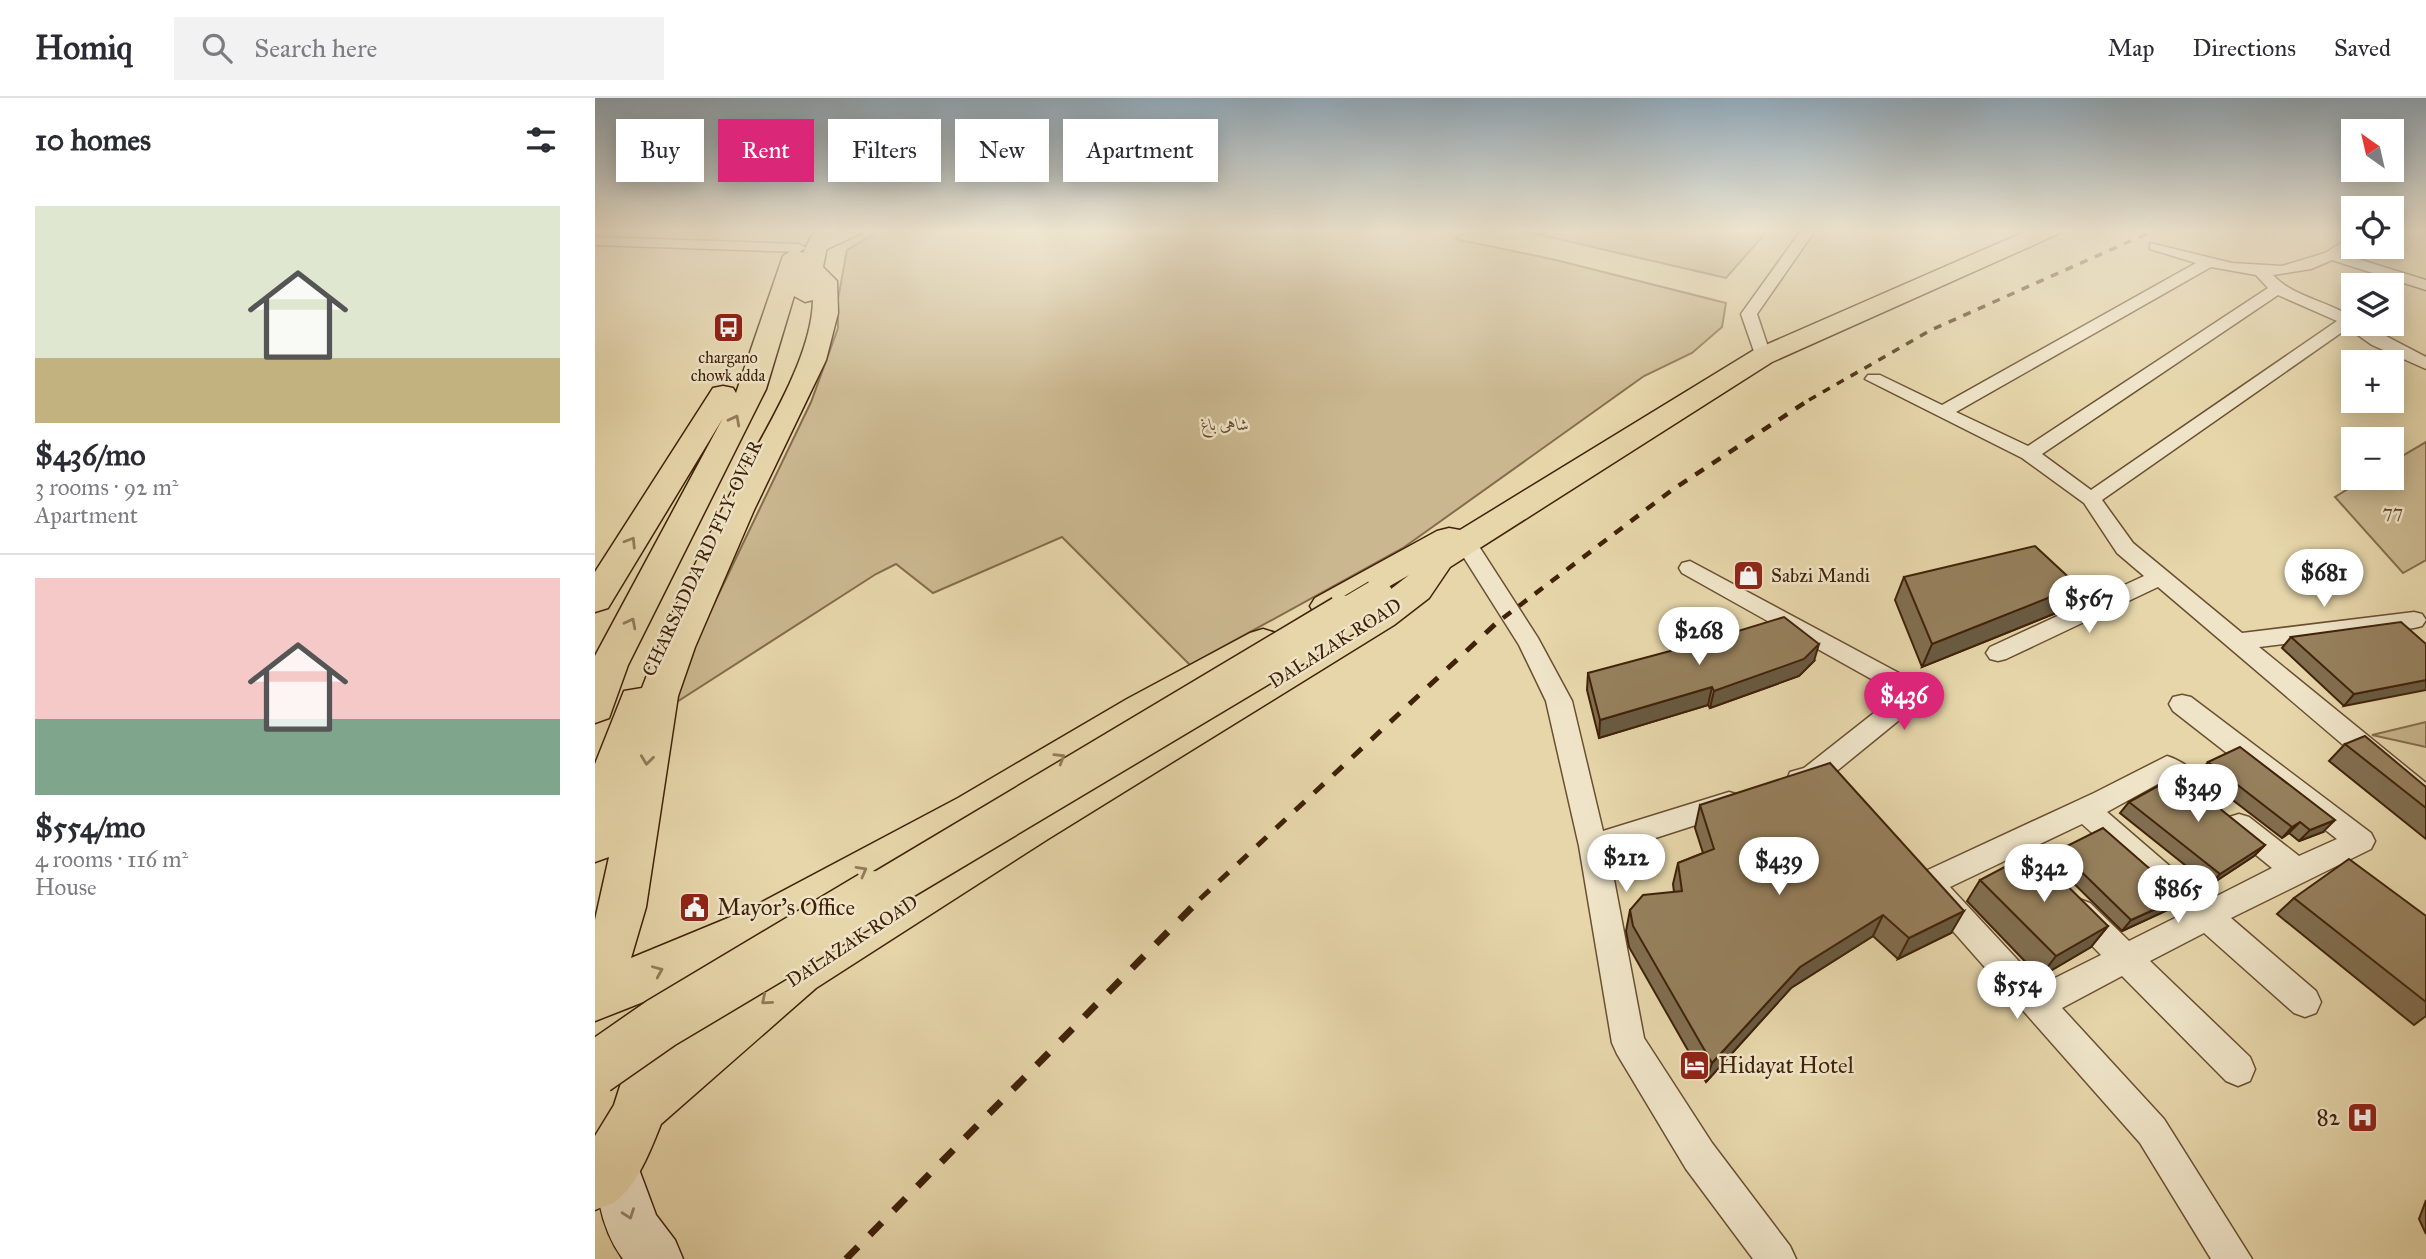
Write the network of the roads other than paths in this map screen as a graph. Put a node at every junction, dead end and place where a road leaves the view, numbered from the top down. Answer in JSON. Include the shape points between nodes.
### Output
{"nodes":[{"id":1,"x":783,"y":283,"type":"edge"},
{"id":2,"x":797,"y":283,"type":"edge"},
{"id":3,"x":825,"y":283,"type":"edge"},
{"id":4,"x":1771,"y":283,"type":"edge"},
{"id":5,"x":1897,"y":283,"type":"edge"},
{"id":6,"x":1922,"y":283,"type":"edge"},
{"id":7,"x":2172,"y":283,"type":"edge"},
{"id":8,"x":2272,"y":283,"type":"edge"},
{"id":9,"x":2277,"y":289,"type":"junction"},
{"id":10,"x":2341,"y":308,"type":"edge"},
{"id":11,"x":2333,"y":311,"type":"junction"},
{"id":12,"x":2341,"y":316,"type":"edge"},
{"id":13,"x":787,"y":318,"type":"junction"},
{"id":14,"x":2341,"y":326,"type":"edge"},
{"id":15,"x":2370,"y":336,"type":"edge"},
{"id":16,"x":1762,"y":351,"type":"junction"},
{"id":17,"x":2426,"y":364,"type":"edge"},
{"id":18,"x":1874,"y":379,"type":"dead end"},
{"id":19,"x":1943,"y":412,"type":"junction"},
{"id":20,"x":2029,"y":454,"type":"junction"},
{"id":21,"x":2091,"y":499,"type":"junction"},
{"id":22,"x":1451,"y":550,"type":"junction"},
{"id":23,"x":1690,"y":568,"type":"dead end"},
{"id":24,"x":2160,"y":577,"type":"junction"},
{"id":25,"x":595,"y":600,"type":"edge"},
{"id":26,"x":2414,"y":620,"type":"dead end"},
{"id":27,"x":2240,"y":641,"type":"junction"},
{"id":28,"x":1998,"y":653,"type":"dead end"},
{"id":29,"x":2182,"y":704,"type":"dead end"},
{"id":30,"x":595,"y":708,"type":"edge"},
{"id":31,"x":1824,"y":767,"type":"junction"},
{"id":32,"x":1774,"y":788,"type":"edge"},
{"id":33,"x":1845,"y":790,"type":"edge"},
{"id":34,"x":1748,"y":797,"type":"edge"},
{"id":35,"x":2426,"y":799,"type":"edge"},
{"id":36,"x":2085,"y":810,"type":"junction"},
{"id":37,"x":595,"y":843,"type":"edge"},
{"id":38,"x":1593,"y":846,"type":"junction"},
{"id":39,"x":2296,"y":870,"type":"junction"},
{"id":40,"x":2059,"y":892,"type":"edge"},
{"id":41,"x":2207,"y":916,"type":"junction"},
{"id":42,"x":2126,"y":958,"type":"junction"},
{"id":43,"x":595,"y":997,"type":"edge"},
{"id":44,"x":2305,"y":1003,"type":"dead end"},
{"id":45,"x":2038,"y":1004,"type":"junction"},
{"id":46,"x":595,"y":1069,"type":"edge"},
{"id":47,"x":2238,"y":1069,"type":"dead end"},
{"id":48,"x":644,"y":1104,"type":"junction"},
{"id":49,"x":603,"y":1172,"type":"edge"},
{"id":50,"x":656,"y":1259,"type":"edge"},
{"id":51,"x":1777,"y":1259,"type":"edge"},
{"id":52,"x":2233,"y":1259,"type":"edge"}],
"edges":[{"from":25,"to":1,"type":"main road","one_way":true,"via":[[736,372],[765,308]]},
{"from":2,"to":13,"type":"main road"},
{"from":3,"to":43,"type":"main road","one_way":true,"via":[[825,313],[813,360],[738,510],[658,696],[623,907]]},
{"from":4,"to":16,"type":"street","via":[[1749,314]]},
{"from":5,"to":16,"type":"main road","name":"DALAZAK ROAD"},
{"from":6,"to":16,"type":"main road","name":"DALAZAK ROAD"},
{"from":7,"to":19,"type":"street"},
{"from":8,"to":9,"type":"street"},
{"from":9,"to":11,"type":"street"},
{"from":9,"to":20,"type":"street"},
{"from":10,"to":11,"type":"street"},
{"from":11,"to":12,"type":"street"},
{"from":30,"to":13,"type":"main road","name":"CHARSADDA RD FLY-OVER","one_way":true,"via":[[610,665]]},
{"from":13,"to":37,"type":"main road","name":"CHARSADDA RD FLY-OVER","via":[[794,360],[657,648],[616,763]]},
{"from":14,"to":21,"type":"street"},
{"from":15,"to":17,"type":"street"},
{"from":16,"to":22,"type":"main road","name":"DALAZAK ROAD"},
{"from":43,"to":16,"type":"main road","name":"DALAZAK ROAD","one_way":true,"via":[[762,926],[973,810],[1141,709],[1561,473],[1713,373]]},
{"from":18,"to":19,"type":"street"},
{"from":19,"to":20,"type":"street"},
{"from":20,"to":21,"type":"street"},
{"from":21,"to":24,"type":"street","via":[[2125,548]]},
{"from":22,"to":38,"type":"street","via":[[1530,644],[1559,701]]},
{"from":22,"to":46,"type":"main road","bridge":true,"via":[[661,1023]]},
{"from":22,"to":48,"type":"main road","name":"DALAZAK ROAD","one_way":true,"via":[[1417,590],[1381,616],[799,972]]},
{"from":23,"to":31,"type":"street","via":[[1916,693]]},
{"from":24,"to":27,"type":"street"},
{"from":24,"to":28,"type":"street"},
{"from":26,"to":27,"type":"street"},
{"from":27,"to":35,"type":"street"},
{"from":29,"to":39,"type":"street","via":[[2361,841]]},
{"from":31,"to":32,"type":"street","via":[[1813,776]]},
{"from":31,"to":33,"type":"street"},
{"from":34,"to":38,"type":"street"},
{"from":36,"to":39,"type":"street","via":[[2167,766]]},
{"from":36,"to":41,"type":"street"},
{"from":36,"to":45,"type":"street","via":[[2021,854],[1921,874]]},
{"from":38,"to":51,"type":"street","via":[[1629,1042],[1699,1156]]},
{"from":39,"to":41,"type":"street"},
{"from":40,"to":42,"type":"street"},
{"from":41,"to":42,"type":"street"},
{"from":41,"to":44,"type":"street"},
{"from":42,"to":45,"type":"street"},
{"from":42,"to":47,"type":"street"},
{"from":43,"to":48,"type":"main road","via":[[633,1016],[651,1052]]},
{"from":45,"to":52,"type":"street","via":[[2152,1131]]},
{"from":48,"to":49,"type":"main road"},
{"from":49,"to":50,"type":"street","one_way":true}]}
